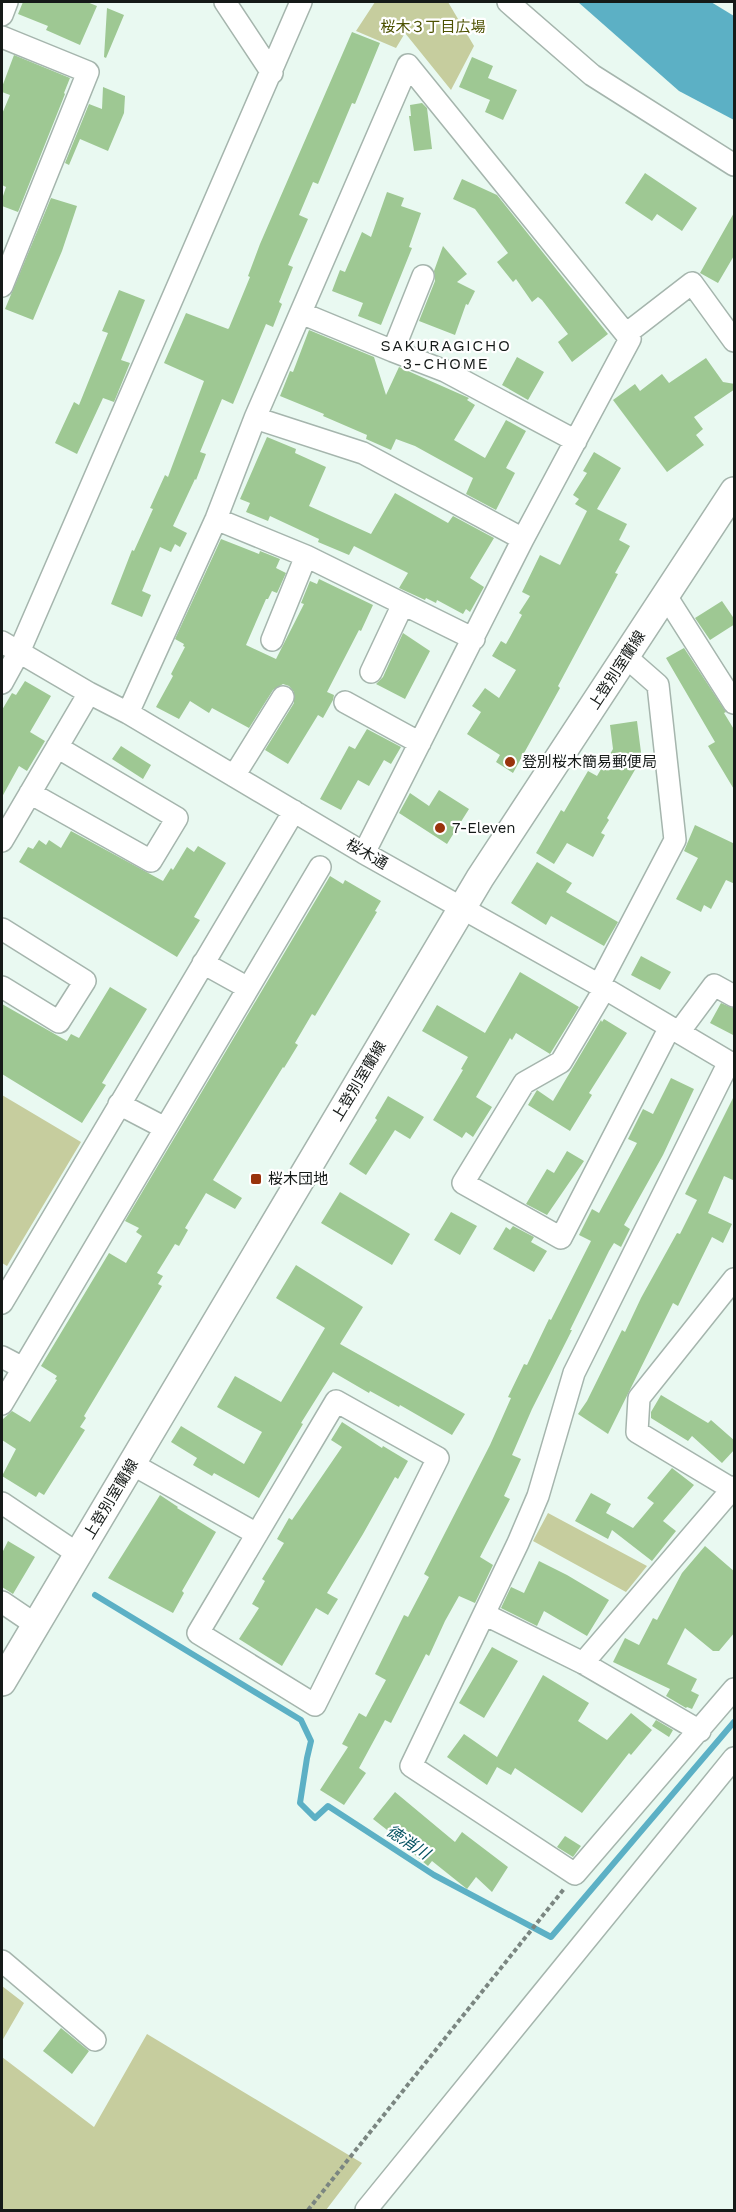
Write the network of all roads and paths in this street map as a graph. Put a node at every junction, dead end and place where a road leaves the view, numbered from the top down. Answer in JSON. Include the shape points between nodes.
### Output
{"nodes":[{"id":1,"x":7,"y":2,"type":"edge"},
{"id":2,"x":225,"y":2,"type":"edge"},
{"id":3,"x":301,"y":2,"type":"edge"},
{"id":4,"x":508,"y":2,"type":"edge"},
{"id":5,"x":2,"y":15,"type":"edge"},
{"id":6,"x":2,"y":37,"type":"edge"},
{"id":7,"x":272,"y":73,"type":"junction"},
{"id":8,"x":735,"y":165,"type":"edge"},
{"id":9,"x":423,"y":276,"type":"dead end"},
{"id":10,"x":2,"y":286,"type":"edge"},
{"id":11,"x":301,"y":313,"type":"junction"},
{"id":12,"x":626,"y":334,"type":"junction"},
{"id":13,"x":735,"y":341,"type":"edge"},
{"id":14,"x":393,"y":351,"type":"junction"},
{"id":15,"x":255,"y":418,"type":"junction"},
{"id":16,"x":576,"y":441,"type":"junction"},
{"id":17,"x":731,"y":504,"type":"edge"},
{"id":18,"x":216,"y":519,"type":"junction"},
{"id":19,"x":523,"y":538,"type":"junction"},
{"id":20,"x":306,"y":556,"type":"junction"},
{"id":21,"x":666,"y":596,"type":"junction"},
{"id":22,"x":403,"y":604,"type":"junction"},
{"id":23,"x":474,"y":639,"type":"junction"},
{"id":24,"x":272,"y":640,"type":"dead end"},
{"id":25,"x":10,"y":647,"type":"edge"},
{"id":26,"x":626,"y":657,"type":"junction"},
{"id":27,"x":371,"y":672,"type":"dead end"},
{"id":28,"x":2,"y":683,"type":"edge"},
{"id":29,"x":89,"y":693,"type":"junction"},
{"id":30,"x":283,"y":697,"type":"dead end"},
{"id":31,"x":345,"y":702,"type":"dead end"},
{"id":32,"x":735,"y":703,"type":"edge"},
{"id":33,"x":128,"y":713,"type":"junction"},
{"id":34,"x":420,"y":743,"type":"junction"},
{"id":35,"x":57,"y":747,"type":"junction"},
{"id":36,"x":234,"y":776,"type":"junction"},
{"id":37,"x":30,"y":793,"type":"junction"},
{"id":38,"x":294,"y":811,"type":"junction"},
{"id":39,"x":2,"y":841,"type":"edge"},
{"id":40,"x":364,"y":853,"type":"junction"},
{"id":41,"x":320,"y":867,"type":"dead end"},
{"id":42,"x":462,"y":909,"type":"junction"},
{"id":43,"x":2,"y":929,"type":"edge"},
{"id":44,"x":203,"y":963,"type":"junction"},
{"id":45,"x":602,"y":986,"type":"junction"},
{"id":46,"x":2,"y":987,"type":"edge"},
{"id":47,"x":248,"y":988,"type":"junction"},
{"id":48,"x":735,"y":996,"type":"edge"},
{"id":49,"x":674,"y":1029,"type":"junction"},
{"id":50,"x":732,"y":1064,"type":"edge"},
{"id":51,"x":119,"y":1104,"type":"junction"},
{"id":52,"x":165,"y":1128,"type":"junction"},
{"id":53,"x":735,"y":1280,"type":"edge"},
{"id":54,"x":2,"y":1303,"type":"edge"},
{"id":55,"x":2,"y":1357,"type":"edge"},
{"id":56,"x":23,"y":1368,"type":"junction"},
{"id":57,"x":2,"y":1404,"type":"edge"},
{"id":58,"x":132,"y":1464,"type":"junction"},
{"id":59,"x":734,"y":1488,"type":"edge"},
{"id":60,"x":2,"y":1503,"type":"edge"},
{"id":61,"x":257,"y":1534,"type":"junction"},
{"id":62,"x":78,"y":1554,"type":"junction"},
{"id":63,"x":2,"y":1602,"type":"edge"},
{"id":64,"x":484,"y":1614,"type":"junction"},
{"id":65,"x":36,"y":1625,"type":"junction"},
{"id":66,"x":583,"y":1663,"type":"junction"},
{"id":67,"x":2,"y":1682,"type":"edge"},
{"id":68,"x":735,"y":1689,"type":"edge"},
{"id":69,"x":700,"y":1731,"type":"junction"},
{"id":70,"x":735,"y":1758,"type":"edge"},
{"id":71,"x":575,"y":1874,"type":"junction"},
{"id":72,"x":2,"y":1961,"type":"edge"},
{"id":73,"x":94,"y":2040,"type":"dead end"},
{"id":74,"x":308,"y":2211,"type":"edge"},
{"id":75,"x":366,"y":2211,"type":"edge"}],
"edges":[{"from":1,"to":5,"type":"street"},
{"from":2,"to":7,"type":"street"},
{"from":3,"to":7,"type":"street"},
{"from":4,"to":8,"type":"street","via":[[592,75]]},
{"from":6,"to":10,"type":"street","via":[[88,72]]},
{"from":7,"to":25,"type":"street"},
{"from":9,"to":14,"type":"street"},
{"from":11,"to":12,"type":"street","via":[[408,65]]},
{"from":11,"to":14,"type":"street"},
{"from":11,"to":15,"type":"street"},
{"from":12,"to":13,"type":"street","via":[[692,283]]},
{"from":12,"to":16,"type":"street","via":[[630,339]]},
{"from":14,"to":16,"type":"street","via":[[445,371]]},
{"from":15,"to":18,"type":"street"},
{"from":15,"to":19,"type":"street","via":[[363,453]]},
{"from":16,"to":19,"type":"street"},
{"from":17,"to":21,"type":"main road","name":"上登別室蘭線"},
{"from":18,"to":20,"type":"street"},
{"from":18,"to":33,"type":"street"},
{"from":19,"to":23,"type":"street"},
{"from":20,"to":22,"type":"street"},
{"from":20,"to":24,"type":"street"},
{"from":21,"to":26,"type":"main road","name":"上登別室蘭線"},
{"from":21,"to":32,"type":"street"},
{"from":22,"to":23,"type":"street"},
{"from":22,"to":27,"type":"street"},
{"from":23,"to":34,"type":"street"},
{"from":25,"to":28,"type":"street"},
{"from":25,"to":29,"type":"street","name":"桜木通"},
{"from":26,"to":42,"type":"main road","name":"上登別室蘭線"},
{"from":26,"to":45,"type":"street","via":[[658,685],[675,840]]},
{"from":29,"to":33,"type":"street","name":"桜木通"},
{"from":29,"to":35,"type":"street"},
{"from":30,"to":36,"type":"street"},
{"from":31,"to":34,"type":"street"},
{"from":33,"to":36,"type":"street","name":"桜木通"},
{"from":34,"to":40,"type":"street"},
{"from":35,"to":37,"type":"street"},
{"from":35,"to":37,"type":"street","via":[[177,818],[152,861]]},
{"from":36,"to":38,"type":"street","name":"桜木通"},
{"from":37,"to":39,"type":"street"},
{"from":38,"to":40,"type":"street","name":"桜木通"},
{"from":38,"to":44,"type":"street"},
{"from":40,"to":42,"type":"street","name":"桜木通"},
{"from":41,"to":47,"type":"street"},
{"from":42,"to":45,"type":"street","name":"桜木通"},
{"from":42,"to":58,"type":"main road","name":"上登別室蘭線"},
{"from":43,"to":46,"type":"street","via":[[85,981],[59,1022]]},
{"from":44,"to":47,"type":"street"},
{"from":44,"to":51,"type":"street"},
{"from":45,"to":49,"type":"street","name":"桜木通"},
{"from":45,"to":49,"type":"street","via":[[561,1062],[524,1083],[463,1183],[561,1238]]},
{"from":47,"to":52,"type":"street"},
{"from":48,"to":49,"type":"street","via":[[714,985]]},
{"from":49,"to":50,"type":"street","name":"桜木通"},
{"from":50,"to":64,"type":"street","via":[[574,1374],[538,1496]]},
{"from":51,"to":52,"type":"street"},
{"from":51,"to":54,"type":"street"},
{"from":52,"to":56,"type":"street"},
{"from":53,"to":59,"type":"street","via":[[639,1398],[637,1432]]},
{"from":55,"to":56,"type":"street"},
{"from":56,"to":57,"type":"street"},
{"from":58,"to":61,"type":"street"},
{"from":58,"to":62,"type":"main road","name":"上登別室蘭線"},
{"from":59,"to":66,"type":"street"},
{"from":60,"to":62,"type":"street"},
{"from":61,"to":61,"type":"street","via":[[336,1401],[438,1458],[315,1705],[198,1633]]},
{"from":62,"to":65,"type":"main road","name":"上登別室蘭線"},
{"from":63,"to":65,"type":"street"},
{"from":64,"to":66,"type":"street"},
{"from":64,"to":71,"type":"street","via":[[411,1766]]},
{"from":65,"to":67,"type":"main road","name":"上登別室蘭線"},
{"from":66,"to":69,"type":"street"},
{"from":68,"to":69,"type":"street"},
{"from":69,"to":71,"type":"street"},
{"from":70,"to":75,"type":"street"},
{"from":71,"to":74,"type":"path"},
{"from":72,"to":73,"type":"street"}]}
